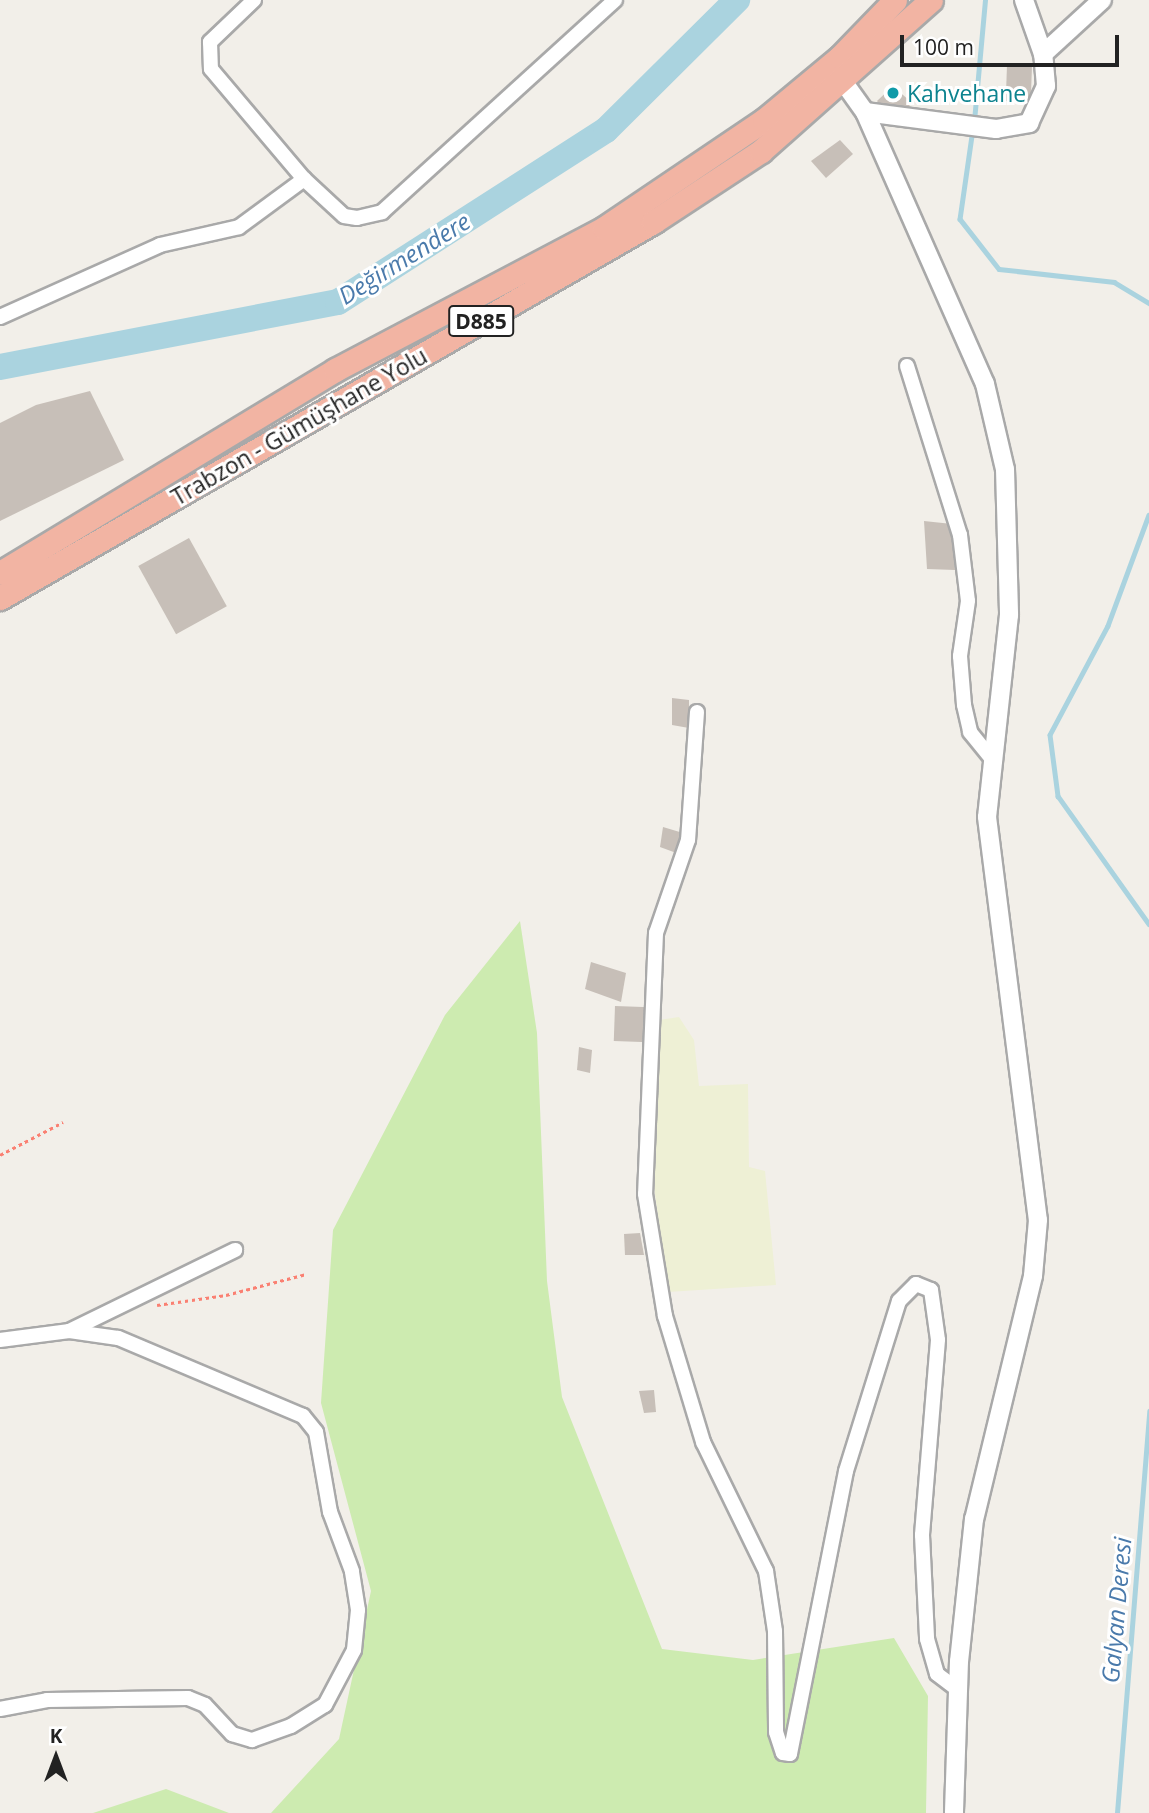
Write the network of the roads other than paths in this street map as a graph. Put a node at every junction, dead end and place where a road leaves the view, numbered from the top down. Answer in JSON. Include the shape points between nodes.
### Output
{"nodes":[{"id":1,"x":254,"y":0,"type":"edge"},
{"id":2,"x":615,"y":0,"type":"edge"},
{"id":3,"x":895,"y":0,"type":"edge"},
{"id":4,"x":931,"y":0,"type":"edge"},
{"id":5,"x":1024,"y":0,"type":"edge"},
{"id":6,"x":1102,"y":0,"type":"edge"},
{"id":7,"x":1043,"y":54,"type":"junction"},
{"id":8,"x":837,"y":73,"type":"junction"},
{"id":9,"x":865,"y":112,"type":"junction"},
{"id":10,"x":304,"y":179,"type":"junction"},
{"id":11,"x":0,"y":317,"type":"edge"},
{"id":12,"x":907,"y":366,"type":"dead end"},
{"id":13,"x":0,"y":573,"type":"edge"},
{"id":14,"x":0,"y":598,"type":"edge"},
{"id":15,"x":697,"y":712,"type":"dead end"},
{"id":16,"x":993,"y":760,"type":"junction"},
{"id":17,"x":235,"y":1250,"type":"dead end"},
{"id":18,"x":69,"y":1331,"type":"junction"},
{"id":19,"x":0,"y":1340,"type":"edge"},
{"id":20,"x":958,"y":1690,"type":"junction"},
{"id":21,"x":0,"y":1709,"type":"edge"},
{"id":22,"x":954,"y":1813,"type":"edge"}],
"edges":[{"from":1,"to":10,"type":"street","via":[[210,42],[211,69]]},
{"from":2,"to":10,"type":"street","via":[[382,212],[371,217],[344,216]]},
{"from":3,"to":8,"type":"highway","name":"Trabzon - Gümüşhane Yolu","number":"D885"},
{"from":4,"to":8,"type":"highway","name":"Trabzon - Gümüşhane Yolu","number":"D885"},
{"from":5,"to":7,"type":"street"},
{"from":6,"to":7,"type":"street"},
{"from":7,"to":9,"type":"street","via":[[1046,86],[1029,123],[996,129]]},
{"from":8,"to":9,"type":"street"},
{"from":8,"to":13,"type":"highway","name":"Trabzon - Gümüşhane Yolu","number":"D885","via":[[604,228],[335,370]]},
{"from":8,"to":14,"type":"highway","name":"Trabzon - Gümüşhane Yolu","number":"D885","via":[[761,151],[653,222]]},
{"from":9,"to":16,"type":"street","via":[[985,384],[1005,469],[1009,615]]},
{"from":10,"to":11,"type":"street","via":[[239,227],[160,245]]},
{"from":12,"to":16,"type":"street","via":[[960,535],[968,601],[960,656],[964,705],[970,732]]},
{"from":15,"to":20,"type":"street","via":[[688,840],[656,933],[645,1194],[665,1316],[703,1442],[766,1570],[775,1631],[776,1732],[783,1753],[790,1754],[846,1471],[899,1301],[916,1284],[931,1290],[938,1340],[922,1535],[927,1639],[937,1674]]},
{"from":16,"to":20,"type":"street","via":[[986,817],[1038,1220],[1033,1276],[974,1520]]},
{"from":17,"to":18,"type":"street"},
{"from":18,"to":19,"type":"street"},
{"from":18,"to":21,"type":"street","via":[[118,1338],[303,1416],[316,1432],[330,1512],[352,1570],[358,1610],[354,1650],[325,1704],[290,1726],[252,1740],[232,1734],[205,1704],[188,1698],[47,1700]]},
{"from":20,"to":22,"type":"street"}]}
